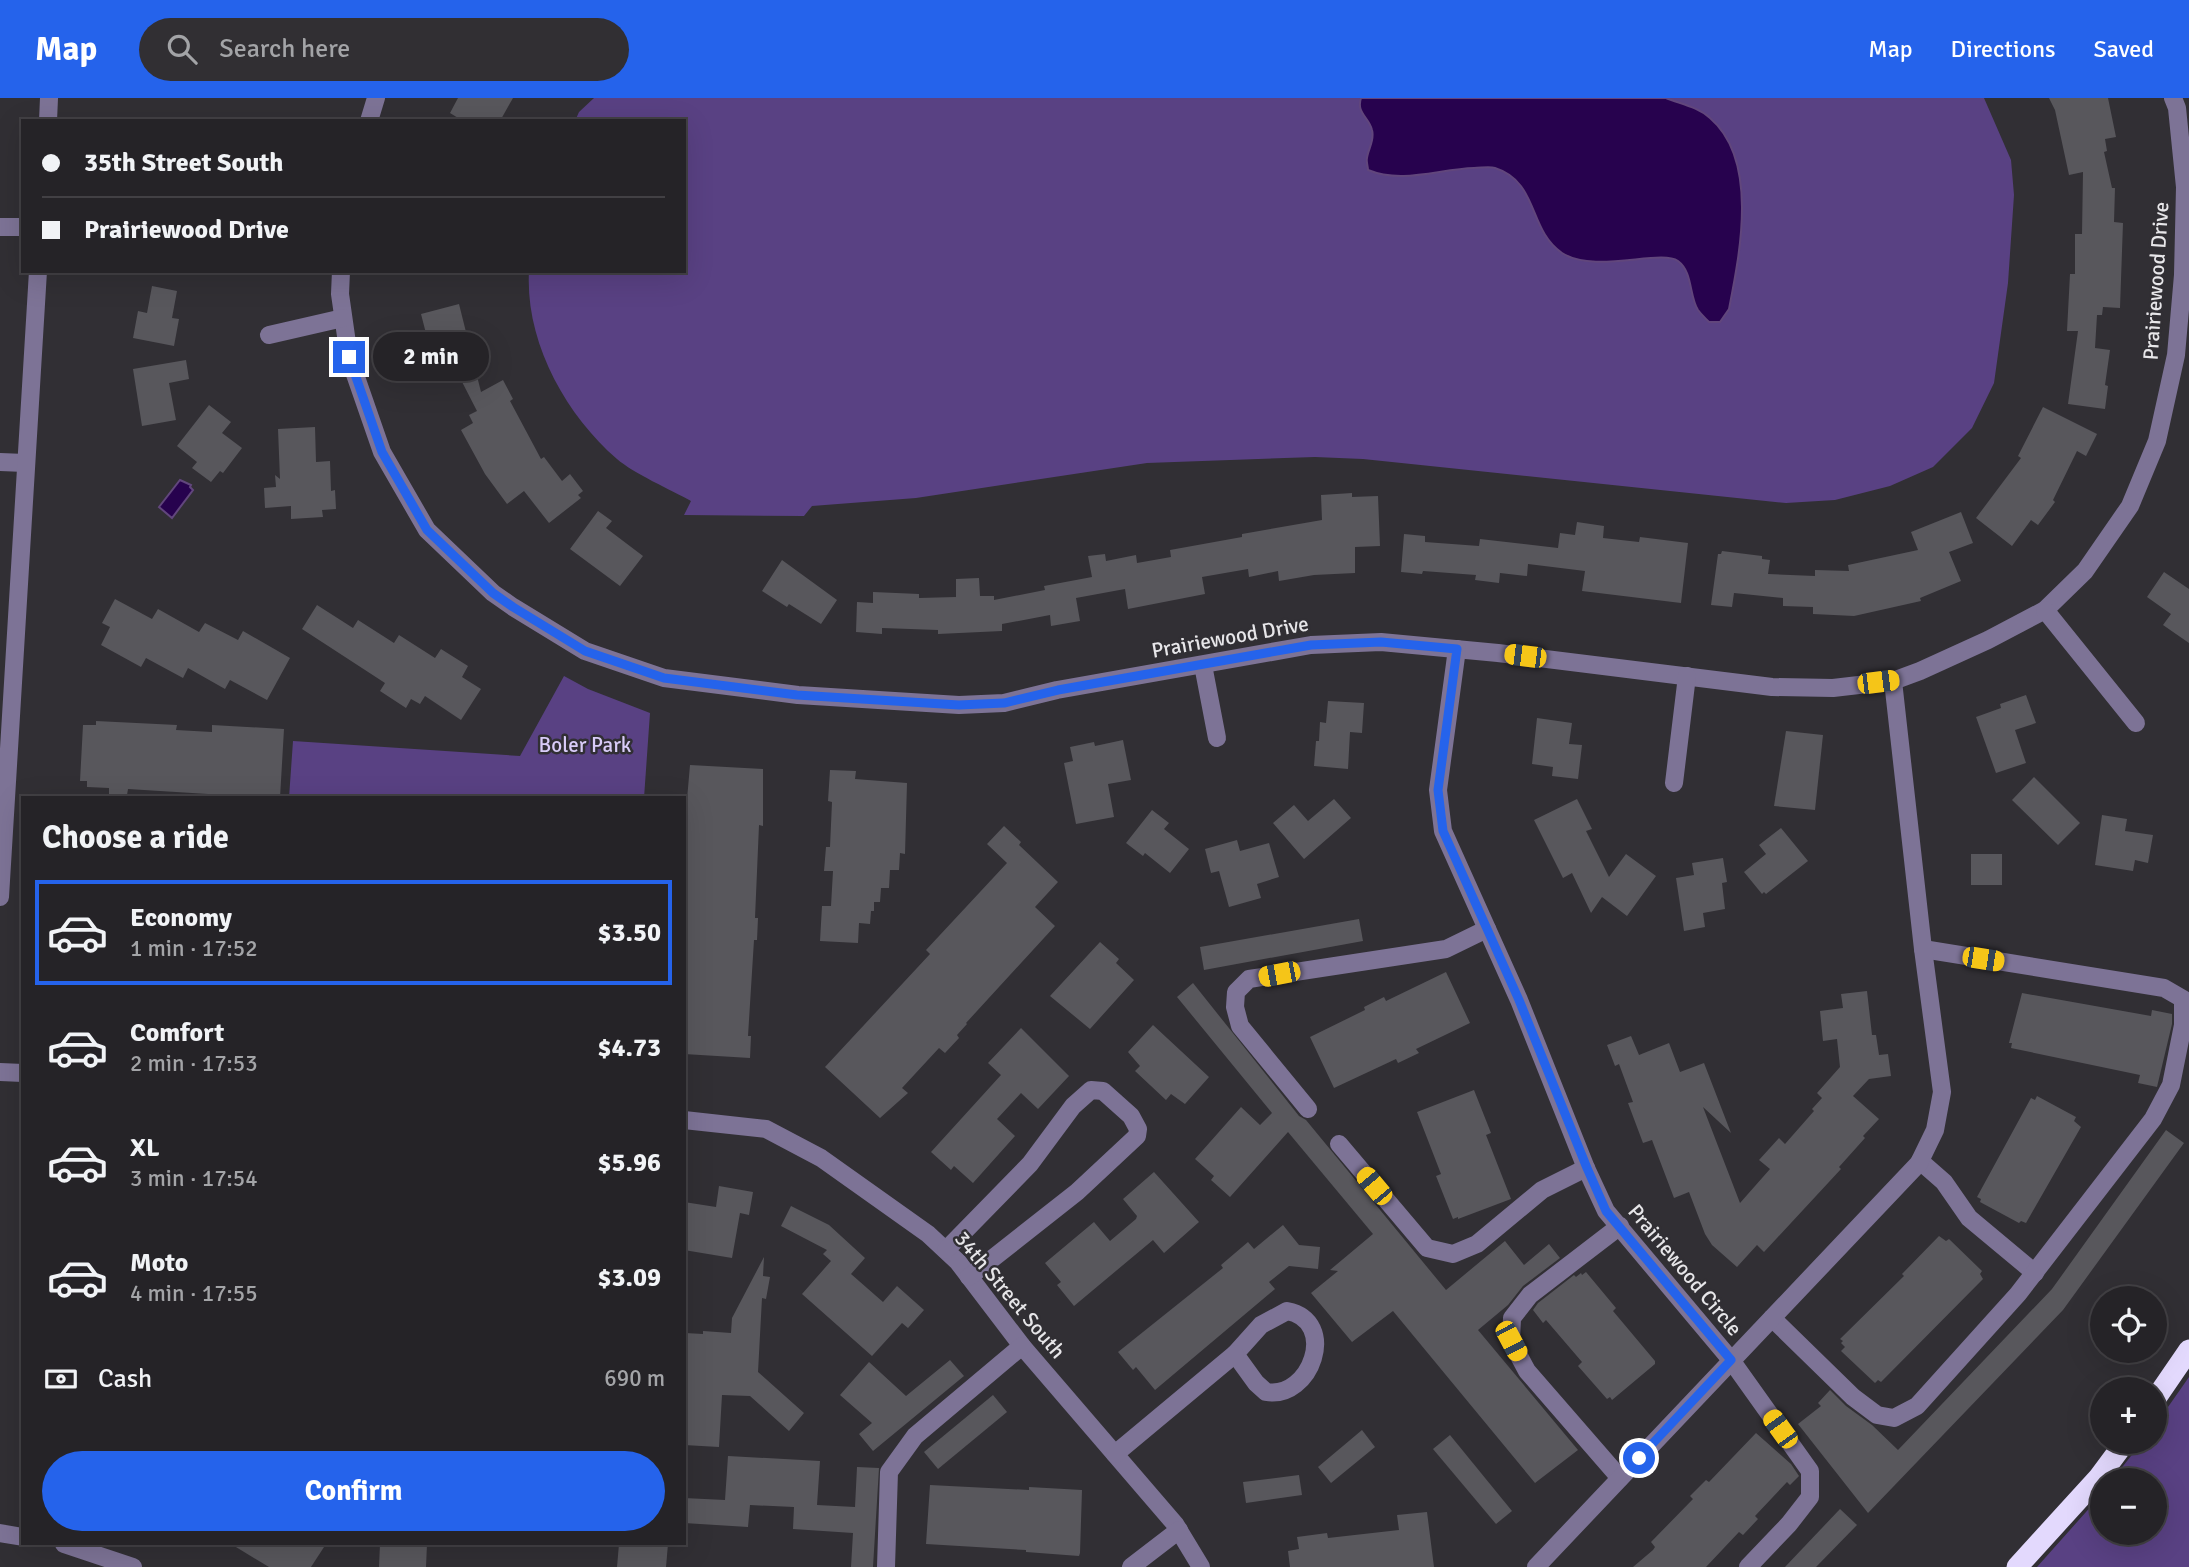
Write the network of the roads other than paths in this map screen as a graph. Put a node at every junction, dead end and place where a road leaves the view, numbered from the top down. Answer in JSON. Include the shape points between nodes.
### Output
{"nodes":[{"id":1,"x":49,"y":98,"type":"edge"},
{"id":2,"x":376,"y":98,"type":"edge"},
{"id":3,"x":2173,"y":98,"type":"edge"},
{"id":4,"x":48,"y":119,"type":"edge"},
{"id":5,"x":370,"y":119,"type":"edge"},
{"id":6,"x":0,"y":226,"type":"edge"},
{"id":7,"x":21,"y":227,"type":"edge"},
{"id":8,"x":38,"y":273,"type":"edge"},
{"id":9,"x":341,"y":273,"type":"edge"},
{"id":10,"x":343,"y":318,"type":"junction"},
{"id":11,"x":270,"y":335,"type":"dead end"},
{"id":12,"x":0,"y":462,"type":"edge"},
{"id":13,"x":25,"y":463,"type":"junction"},
{"id":14,"x":2045,"y":610,"type":"junction"},
{"id":15,"x":1457,"y":649,"type":"junction"},
{"id":16,"x":1203,"y":665,"type":"junction"},
{"id":17,"x":1687,"y":676,"type":"junction"},
{"id":18,"x":1893,"y":681,"type":"junction"},
{"id":19,"x":7,"y":702,"type":"edge"},
{"id":20,"x":2136,"y":723,"type":"dead end"},
{"id":21,"x":1217,"y":738,"type":"dead end"},
{"id":22,"x":1674,"y":783,"type":"dead end"},
{"id":23,"x":1,"y":875,"type":"edge"},
{"id":24,"x":0,"y":897,"type":"edge"},
{"id":25,"x":1487,"y":929,"type":"junction"},
{"id":26,"x":1923,"y":949,"type":"junction"},
{"id":27,"x":0,"y":1072,"type":"edge"},
{"id":28,"x":21,"y":1073,"type":"edge"},
{"id":29,"x":1308,"y":1110,"type":"dead end"},
{"id":30,"x":686,"y":1120,"type":"edge"},
{"id":31,"x":1339,"y":1144,"type":"dead end"},
{"id":32,"x":1920,"y":1161,"type":"junction"},
{"id":33,"x":1587,"y":1168,"type":"junction"},
{"id":34,"x":1620,"y":1226,"type":"junction"},
{"id":35,"x":947,"y":1251,"type":"junction"},
{"id":36,"x":2035,"y":1273,"type":"junction"},
{"id":37,"x":970,"y":1277,"type":"junction"},
{"id":38,"x":1772,"y":1318,"type":"junction"},
{"id":39,"x":1022,"y":1346,"type":"junction"},
{"id":40,"x":2189,"y":1350,"type":"edge"},
{"id":41,"x":1235,"y":1354,"type":"junction"},
{"id":42,"x":1731,"y":1360,"type":"junction"},
{"id":43,"x":2167,"y":1382,"type":"edge"},
{"id":44,"x":1115,"y":1454,"type":"junction"},
{"id":45,"x":2116,"y":1454,"type":"edge"},
{"id":46,"x":1620,"y":1478,"type":"junction"},
{"id":47,"x":1178,"y":1530,"type":"junction"},
{"id":48,"x":0,"y":1534,"type":"edge"},
{"id":49,"x":21,"y":1537,"type":"edge"},
{"id":50,"x":67,"y":1545,"type":"edge"},
{"id":51,"x":132,"y":1567,"type":"edge"},
{"id":52,"x":886,"y":1567,"type":"edge"},
{"id":53,"x":1130,"y":1567,"type":"edge"},
{"id":54,"x":1201,"y":1567,"type":"edge"},
{"id":55,"x":1536,"y":1567,"type":"edge"},
{"id":56,"x":1748,"y":1567,"type":"edge"},
{"id":57,"x":2017,"y":1567,"type":"edge"}],
"edges":[{"from":1,"to":4,"type":"street"},
{"from":2,"to":5,"type":"street"},
{"from":3,"to":14,"type":"street","name":"Prairiewood Drive","via":[[2185,187],[2183,275],[2176,355],[2157,441],[2130,506],[2085,571]]},
{"from":6,"to":7,"type":"street"},
{"from":8,"to":13,"type":"street"},
{"from":9,"to":10,"type":"street","name":"Prairiewood Drive"},
{"from":10,"to":11,"type":"street"},
{"from":10,"to":16,"type":"street","name":"Prairiewood Drive","via":[[349,357],[382,452],[427,530],[493,593],[585,651],[664,678],[797,695],[959,705],[1004,703]]},
{"from":12,"to":13,"type":"street"},
{"from":13,"to":19,"type":"street"},
{"from":14,"to":18,"type":"street","name":"Prairiewood Drive"},
{"from":14,"to":20,"type":"street"},
{"from":15,"to":16,"type":"street","name":"Prairiewood Drive","via":[[1381,642],[1311,645]]},
{"from":15,"to":17,"type":"street","name":"Prairiewood Drive"},
{"from":15,"to":25,"type":"street","name":"Prairiewood Circle","via":[[1438,790],[1443,831]]},
{"from":16,"to":21,"type":"street"},
{"from":17,"to":18,"type":"street","name":"Prairiewood Drive","via":[[1772,687],[1833,688]]},
{"from":17,"to":22,"type":"street"},
{"from":18,"to":26,"type":"street","name":"Prairiewood Circle"},
{"from":19,"to":23,"type":"street"},
{"from":23,"to":24,"type":"street"},
{"from":25,"to":29,"type":"street","via":[[1446,949],[1249,979],[1236,992],[1240,1026]]},
{"from":25,"to":33,"type":"street","name":"Prairiewood Circle"},
{"from":26,"to":32,"type":"street","name":"Prairiewood Circle","via":[[1942,1091],[1936,1130]]},
{"from":26,"to":36,"type":"street","via":[[2164,988],[2183,999],[2183,1025],[2171,1085],[2153,1119]]},
{"from":27,"to":28,"type":"street"},
{"from":30,"to":35,"type":"street","name":"34th Street South","via":[[766,1129],[821,1158]]},
{"from":31,"to":33,"type":"street","via":[[1427,1248],[1453,1254],[1477,1244],[1542,1190]]},
{"from":32,"to":36,"type":"street","via":[[1944,1182],[1969,1217]]},
{"from":32,"to":38,"type":"street","name":"Prairiewood Circle"},
{"from":33,"to":34,"type":"street","name":"Prairiewood Circle","via":[[1606,1211]]},
{"from":34,"to":42,"type":"street","name":"Prairiewood Circle"},
{"from":34,"to":46,"type":"street","via":[[1530,1295],[1512,1318],[1511,1341],[1527,1371]]},
{"from":35,"to":37,"type":"street","name":"34th Street South"},
{"from":35,"to":37,"type":"street","via":[[1030,1164],[1073,1106],[1091,1090],[1102,1091],[1130,1116],[1137,1136],[1121,1153]]},
{"from":36,"to":38,"type":"street","via":[[1917,1406],[1894,1418],[1877,1415],[1853,1397]]},
{"from":37,"to":39,"type":"street","name":"34th Street South"},
{"from":38,"to":42,"type":"street","name":"Prairiewood Circle"},
{"from":39,"to":44,"type":"street","name":"34th Street South"},
{"from":39,"to":52,"type":"street","via":[[915,1436],[889,1472]]},
{"from":40,"to":43,"type":"highway"},
{"from":41,"to":41,"type":"street","via":[[1261,1325],[1287,1311],[1310,1322],[1315,1337],[1310,1369],[1284,1392],[1266,1392]]},
{"from":41,"to":44,"type":"street"},
{"from":42,"to":46,"type":"street"},
{"from":42,"to":56,"type":"street","via":[[1810,1471],[1810,1497]]},
{"from":44,"to":47,"type":"street","name":"34th Street South"},
{"from":45,"to":57,"type":"highway"},
{"from":46,"to":55,"type":"street"},
{"from":47,"to":53,"type":"street"},
{"from":47,"to":54,"type":"street","name":"34th Street South"},
{"from":48,"to":49,"type":"street"},
{"from":50,"to":51,"type":"street"}]}
